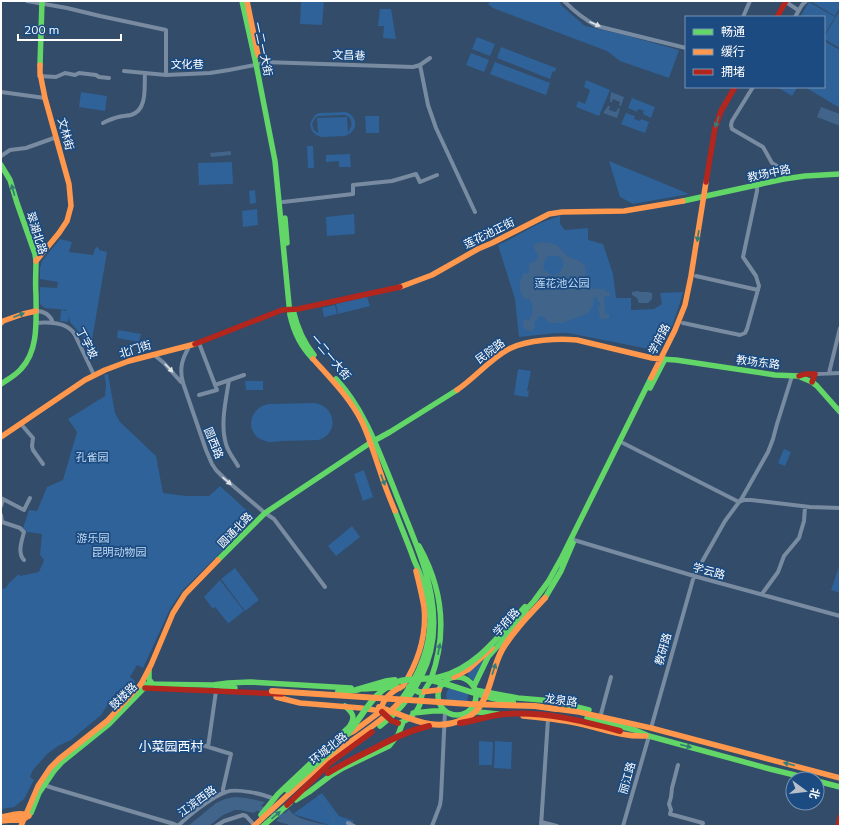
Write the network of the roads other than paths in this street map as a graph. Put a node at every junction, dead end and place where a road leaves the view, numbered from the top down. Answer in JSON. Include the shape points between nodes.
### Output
{"nodes":[{"id":1,"x":27,"y":1,"type":"edge"},
{"id":2,"x":242,"y":1,"type":"edge"},
{"id":3,"x":247,"y":1,"type":"edge"},
{"id":4,"x":564,"y":1,"type":"edge"},
{"id":5,"x":750,"y":1,"type":"edge"},
{"id":6,"x":806,"y":1,"type":"edge"},
{"id":7,"x":41,"y":2,"type":"edge"},
{"id":8,"x":786,"y":2,"type":"edge"},
{"id":9,"x":798,"y":10,"type":"junction"},
{"id":10,"x":743,"y":16,"type":"edge"},
{"id":11,"x":778,"y":16,"type":"edge"},
{"id":12,"x":795,"y":16,"type":"edge"},
{"id":13,"x":685,"y":48,"type":"edge"},
{"id":14,"x":430,"y":58,"type":"dead end"},
{"id":15,"x":260,"y":63,"type":"junction"},
{"id":16,"x":420,"y":66,"type":"junction"},
{"id":17,"x":124,"y":71,"type":"dead end"},
{"id":18,"x":145,"y":73,"type":"junction"},
{"id":19,"x":166,"y":75,"type":"junction"},
{"id":20,"x":40,"y":76,"type":"junction"},
{"id":21,"x":109,"y":78,"type":"dead end"},
{"id":22,"x":734,"y":88,"type":"edge"},
{"id":23,"x":752,"y":88,"type":"edge"},
{"id":24,"x":1,"y":92,"type":"edge"},
{"id":25,"x":44,"y":98,"type":"junction"},
{"id":26,"x":103,"y":123,"type":"dead end"},
{"id":27,"x":54,"y":138,"type":"junction"},
{"id":28,"x":1,"y":156,"type":"edge"},
{"id":29,"x":1,"y":165,"type":"edge"},
{"id":30,"x":437,"y":174,"type":"dead end"},
{"id":31,"x":840,"y":174,"type":"edge"},
{"id":32,"x":783,"y":176,"type":"dead end"},
{"id":33,"x":757,"y":185,"type":"junction"},
{"id":34,"x":704,"y":197,"type":"junction"},
{"id":35,"x":283,"y":202,"type":"junction"},
{"id":36,"x":475,"y":212,"type":"dead end"},
{"id":37,"x":36,"y":257,"type":"junction"},
{"id":38,"x":696,"y":276,"type":"dead end"},
{"id":39,"x":758,"y":290,"type":"junction"},
{"id":40,"x":290,"y":309,"type":"junction"},
{"id":41,"x":36,"y":311,"type":"junction"},
{"id":42,"x":1,"y":323,"type":"edge"},
{"id":43,"x":37,"y":323,"type":"junction"},
{"id":44,"x":53,"y":323,"type":"junction"},
{"id":45,"x":683,"y":323,"type":"dead end"},
{"id":46,"x":840,"y":328,"type":"edge"},
{"id":47,"x":199,"y":343,"type":"junction"},
{"id":48,"x":190,"y":346,"type":"junction"},
{"id":49,"x":153,"y":354,"type":"junction"},
{"id":50,"x":662,"y":359,"type":"junction"},
{"id":51,"x":829,"y":373,"type":"junction"},
{"id":52,"x":840,"y":373,"type":"edge"},
{"id":53,"x":244,"y":374,"type":"dead end"},
{"id":54,"x":815,"y":374,"type":"junction"},
{"id":55,"x":94,"y":375,"type":"junction"},
{"id":56,"x":795,"y":376,"type":"junction"},
{"id":57,"x":229,"y":380,"type":"junction"},
{"id":58,"x":812,"y":382,"type":"junction"},
{"id":59,"x":182,"y":384,"type":"junction"},
{"id":60,"x":1,"y":385,"type":"edge"},
{"id":61,"x":215,"y":385,"type":"junction"},
{"id":62,"x":199,"y":396,"type":"dead end"},
{"id":63,"x":840,"y":412,"type":"edge"},
{"id":64,"x":21,"y":424,"type":"junction"},
{"id":65,"x":1,"y":437,"type":"edge"},
{"id":66,"x":372,"y":442,"type":"junction"},
{"id":67,"x":622,"y":443,"type":"junction"},
{"id":68,"x":43,"y":464,"type":"dead end"},
{"id":69,"x":238,"y":466,"type":"dead end"},
{"id":70,"x":30,"y":498,"type":"dead end"},
{"id":71,"x":2,"y":499,"type":"edge"},
{"id":72,"x":739,"y":502,"type":"junction"},
{"id":73,"x":1,"y":506,"type":"edge"},
{"id":74,"x":805,"y":507,"type":"junction"},
{"id":75,"x":840,"y":508,"type":"edge"},
{"id":76,"x":265,"y":513,"type":"junction"},
{"id":77,"x":1,"y":515,"type":"edge"},
{"id":78,"x":413,"y":536,"type":"junction"},
{"id":79,"x":574,"y":540,"type":"junction"},
{"id":80,"x":411,"y":552,"type":"junction"},
{"id":81,"x":24,"y":560,"type":"dead end"},
{"id":82,"x":694,"y":576,"type":"junction"},
{"id":83,"x":548,"y":582,"type":"junction"},
{"id":84,"x":325,"y":587,"type":"dead end"},
{"id":85,"x":762,"y":594,"type":"junction"},
{"id":86,"x":840,"y":616,"type":"edge"},
{"id":87,"x":454,"y":677,"type":"junction"},
{"id":88,"x":611,"y":677,"type":"dead end"},
{"id":89,"x":424,"y":679,"type":"junction"},
{"id":90,"x":399,"y":680,"type":"junction"},
{"id":91,"x":145,"y":686,"type":"junction"},
{"id":92,"x":408,"y":686,"type":"junction"},
{"id":93,"x":428,"y":686,"type":"junction"},
{"id":94,"x":214,"y":688,"type":"junction"},
{"id":95,"x":475,"y":688,"type":"junction"},
{"id":96,"x":272,"y":691,"type":"joint"},
{"id":97,"x":436,"y":691,"type":"junction"},
{"id":98,"x":264,"y":694,"type":"junction"},
{"id":99,"x":422,"y":694,"type":"junction"},
{"id":100,"x":288,"y":696,"type":"junction"},
{"id":101,"x":345,"y":706,"type":"junction"},
{"id":102,"x":557,"y":709,"type":"junction"},
{"id":103,"x":445,"y":711,"type":"junction"},
{"id":104,"x":469,"y":711,"type":"junction"},
{"id":105,"x":381,"y":712,"type":"junction"},
{"id":106,"x":413,"y":713,"type":"junction"},
{"id":107,"x":601,"y":714,"type":"junction"},
{"id":108,"x":548,"y":719,"type":"junction"},
{"id":109,"x":611,"y":719,"type":"junction"},
{"id":110,"x":400,"y":723,"type":"junction"},
{"id":111,"x":451,"y":724,"type":"junction"},
{"id":112,"x":434,"y":725,"type":"junction"},
{"id":113,"x":651,"y":728,"type":"junction"},
{"id":114,"x":649,"y":736,"type":"junction"},
{"id":115,"x":189,"y":741,"type":"dead end"},
{"id":116,"x":330,"y":746,"type":"junction"},
{"id":117,"x":208,"y":748,"type":"junction"},
{"id":118,"x":678,"y":765,"type":"dead end"},
{"id":119,"x":785,"y":773,"type":"edge"},
{"id":120,"x":840,"y":778,"type":"edge"},
{"id":121,"x":825,"y":783,"type":"edge"},
{"id":122,"x":44,"y":785,"type":"junction"},
{"id":123,"x":840,"y":787,"type":"edge"},
{"id":124,"x":223,"y":793,"type":"junction"},
{"id":125,"x":272,"y":804,"type":"junction"},
{"id":126,"x":287,"y":805,"type":"junction"},
{"id":127,"x":1,"y":816,"type":"edge"},
{"id":128,"x":27,"y":816,"type":"junction"},
{"id":129,"x":840,"y":817,"type":"edge"},
{"id":130,"x":1,"y":821,"type":"edge"},
{"id":131,"x":260,"y":823,"type":"edge"},
{"id":132,"x":348,"y":823,"type":"dead end"},
{"id":133,"x":541,"y":824,"type":"edge"},
{"id":134,"x":21,"y":826,"type":"edge"},
{"id":135,"x":25,"y":826,"type":"edge"},
{"id":136,"x":178,"y":826,"type":"edge"},
{"id":137,"x":216,"y":826,"type":"edge"},
{"id":138,"x":354,"y":826,"type":"edge"},
{"id":139,"x":432,"y":826,"type":"edge"},
{"id":140,"x":557,"y":826,"type":"edge"},
{"id":141,"x":623,"y":826,"type":"edge"},
{"id":142,"x":702,"y":826,"type":"edge"},
{"id":143,"x":838,"y":826,"type":"edge"}],
"edges":[{"from":1,"to":7,"type":"street"},
{"from":2,"to":15,"type":"main road","name":"一二一大街"},
{"from":3,"to":15,"type":"main road","name":"一二一大街"},
{"from":4,"to":13,"type":"street","one_way":true,"via":[[576,13],[597,26]]},
{"from":5,"to":10,"type":"street"},
{"from":6,"to":9,"type":"street"},
{"from":7,"to":19,"type":"street","name":"文化巷","via":[[166,30]]},
{"from":7,"to":20,"type":"main road","name":"文林街"},
{"from":8,"to":9,"type":"street"},
{"from":8,"to":11,"type":"main road"},
{"from":9,"to":12,"type":"street"},
{"from":14,"to":16,"type":"street"},
{"from":15,"to":16,"type":"street","name":"文昌巷","via":[[268,61]]},
{"from":15,"to":19,"type":"street","name":"文化巷","via":[[228,70]]},
{"from":15,"to":35,"type":"main road","name":"一二一大街"},
{"from":15,"to":40,"type":"main road","name":"一二一大街","via":[[276,167]]},
{"from":16,"to":36,"type":"street","via":[[436,128]]},
{"from":17,"to":18,"type":"street"},
{"from":18,"to":19,"type":"street"},
{"from":18,"to":26,"type":"street","via":[[143,103],[137,113]]},
{"from":20,"to":21,"type":"street","via":[[79,73]]},
{"from":20,"to":25,"type":"main road","name":"文林街"},
{"from":22,"to":34,"type":"main road","name":"学府路","one_way":true,"via":[[721,111],[715,128]]},
{"from":23,"to":32,"type":"street","via":[[732,121],[732,129],[735,134],[763,147],[772,163],[780,168]]},
{"from":24,"to":25,"type":"street"},
{"from":25,"to":27,"type":"main road","name":"文林街"},
{"from":25,"to":37,"type":"main road","name":"文林街","via":[[69,184],[71,206],[67,221],[59,233]]},
{"from":27,"to":28,"type":"street","via":[[26,148],[10,150]]},
{"from":27,"to":37,"type":"main road","name":"文林街","via":[[67,185],[69,206],[58,232]]},
{"from":37,"to":29,"type":"main road","name":"翠湖北路","one_way":true,"via":[[10,180]]},
{"from":30,"to":35,"type":"street","via":[[420,182],[416,174],[392,181],[353,185],[353,194]]},
{"from":31,"to":33,"type":"main road","name":"教场中路","via":[[805,176]]},
{"from":33,"to":34,"type":"main road","name":"教场中路"},
{"from":33,"to":39,"type":"street","via":[[743,256],[756,276]]},
{"from":34,"to":40,"type":"main road","name":"莲花池正街","via":[[624,211],[554,212],[422,280]]},
{"from":34,"to":50,"type":"main road","name":"学府路","one_way":true,"via":[[692,276],[679,321]]},
{"from":35,"to":40,"type":"main road","name":"一二一大街"},
{"from":37,"to":41,"type":"main road","name":"翠湖北路"},
{"from":38,"to":39,"type":"street"},
{"from":39,"to":45,"type":"street","via":[[745,334]]},
{"from":40,"to":47,"type":"main road","name":"北门街"},
{"from":40,"to":66,"type":"main road","name":"一二一大街","via":[[303,340],[342,385],[363,416]]},
{"from":42,"to":41,"type":"main road","one_way":true,"via":[[28,311]]},
{"from":41,"to":43,"type":"main road","name":"翠湖北路"},
{"from":41,"to":44,"type":"street","via":[[49,315]]},
{"from":43,"to":44,"type":"street","name":"丁字坡"},
{"from":43,"to":60,"type":"main road","name":"翠湖北路","via":[[28,359],[18,373]]},
{"from":44,"to":55,"type":"street","name":"丁字坡","via":[[65,326],[73,332]]},
{"from":46,"to":51,"type":"street"},
{"from":47,"to":48,"type":"main road","name":"北门街"},
{"from":47,"to":61,"type":"street"},
{"from":48,"to":49,"type":"main road","name":"北门街"},
{"from":48,"to":59,"type":"street","name":"圆西路","via":[[180,368]]},
{"from":49,"to":55,"type":"main road","name":"北门街"},
{"from":49,"to":59,"type":"street","name":"圆西路","one_way":true},
{"from":50,"to":56,"type":"main road","name":"教场东路"},
{"from":50,"to":66,"type":"main road","name":"民院路","via":[[577,340],[556,340],[515,346],[459,389]]},
{"from":50,"to":67,"type":"main road","name":"学府路"},
{"from":50,"to":83,"type":"main road","name":"学府路"},
{"from":51,"to":52,"type":"street"},
{"from":51,"to":54,"type":"street"},
{"from":53,"to":57,"type":"street"},
{"from":54,"to":56,"type":"main road"},
{"from":54,"to":58,"type":"main road"},
{"from":55,"to":64,"type":"main road","name":"北门街"},
{"from":56,"to":58,"type":"main road","name":"教场东路"},
{"from":56,"to":72,"type":"street","name":"教研路","via":[[768,452]]},
{"from":57,"to":61,"type":"street"},
{"from":57,"to":69,"type":"street","via":[[224,412],[224,435],[226,446]]},
{"from":58,"to":63,"type":"main road","name":"教场东路"},
{"from":59,"to":76,"type":"street","name":"圆西路","one_way":true,"via":[[212,464],[224,479]]},
{"from":61,"to":62,"type":"street","via":[[217,390]]},
{"from":64,"to":65,"type":"main road","name":"北门街"},
{"from":64,"to":68,"type":"street","via":[[33,438],[33,450]]},
{"from":66,"to":76,"type":"main road","name":"圆通北路"},
{"from":66,"to":78,"type":"main road","name":"一二一大街"},
{"from":66,"to":80,"type":"main road","name":"一二一大街","one_way":true},
{"from":67,"to":72,"type":"street"},
{"from":67,"to":79,"type":"main road","name":"学府路"},
{"from":70,"to":71,"type":"street","via":[[24,510]]},
{"from":71,"to":73,"type":"street"},
{"from":72,"to":74,"type":"street","via":[[750,500]]},
{"from":72,"to":82,"type":"street","name":"教研路","via":[[725,521]]},
{"from":74,"to":75,"type":"street"},
{"from":74,"to":85,"type":"street","via":[[804,521],[798,538],[784,556],[778,572]]},
{"from":76,"to":84,"type":"street","name":"圆西路","via":[[274,519]]},
{"from":76,"to":91,"type":"main road","name":"圆通北路","via":[[185,594],[149,670]]},
{"from":77,"to":81,"type":"street","via":[[2,522],[24,532],[20,551]]},
{"from":78,"to":92,"type":"main road","name":"一二一大街","via":[[433,599],[434,634],[426,668]]},
{"from":93,"to":78,"type":"main road","one_way":true,"via":[[440,647],[440,604],[435,579]]},
{"from":79,"to":82,"type":"street","name":"学云路"},
{"from":79,"to":95,"type":"main road","name":"学府路","via":[[550,584],[488,658]]},
{"from":111,"to":79,"type":"main road","one_way":true,"bridge":true,"via":[[471,715],[484,700],[501,652],[508,640],[552,589]]},
{"from":80,"to":92,"type":"main road","via":[[424,611],[424,623],[423,636]]},
{"from":80,"to":92,"type":"main road","name":"一二一大街","via":[[425,587],[430,620],[425,655],[420,670]]},
{"from":82,"to":85,"type":"street","name":"学云路"},
{"from":82,"to":113,"type":"street","name":"教研路"},
{"from":83,"to":87,"type":"main road","name":"学府路","via":[[484,656]]},
{"from":83,"to":89,"type":"main road","name":"学府路","bridge":true,"via":[[484,652],[454,672]]},
{"from":85,"to":86,"type":"street","name":"学云路"},
{"from":87,"to":95,"type":"main road","via":[[465,678]]},
{"from":87,"to":97,"type":"main road","via":[[445,681]]},
{"from":88,"to":107,"type":"street"},
{"from":89,"to":90,"type":"main road","bridge":true},
{"from":89,"to":102,"type":"main road","bridge":true,"via":[[450,684],[496,700],[543,704]]},
{"from":90,"to":94,"type":"main road","bridge":true,"via":[[350,692],[250,686]]},
{"from":90,"to":125,"type":"main road","bridge":true,"via":[[377,693],[348,735]]},
{"from":91,"to":94,"type":"main road","name":"鼓楼路"},
{"from":91,"to":94,"type":"main road","name":"鼓楼路"},
{"from":91,"to":122,"type":"main road","name":"鼓楼路","via":[[109,724],[62,762]]},
{"from":91,"to":128,"type":"main road","name":"鼓楼路","via":[[50,768],[38,786]]},
{"from":92,"to":94,"type":"main road","via":[[374,689],[333,688],[246,682],[226,683]]},
{"from":92,"to":99,"type":"main road","bridge":true},
{"from":92,"to":105,"type":"main road","via":[[391,693],[382,703]]},
{"from":92,"to":125,"type":"main road","name":"环城北路","via":[[407,693],[394,709],[338,750]]},
{"from":92,"to":126,"type":"main road","name":"环城北路","via":[[404,705],[330,763]]},
{"from":93,"to":97,"type":"main road","via":[[428,689]]},
{"from":93,"to":99,"type":"main road"},
{"from":94,"to":96,"type":"main road","name":"鼓楼路"},
{"from":94,"to":98,"type":"main road","name":"鼓楼路"},
{"from":94,"to":117,"type":"street"},
{"from":95,"to":104,"type":"main road","via":[[476,701]]},
{"from":95,"to":107,"type":"main road","via":[[503,695],[552,701]]},
{"from":96,"to":102,"type":"main road","name":"龙泉路","bridge":true},
{"from":97,"to":99,"type":"main road"},
{"from":97,"to":103,"type":"main road","via":[[440,705]]},
{"from":98,"to":100,"type":"main road","name":"鼓楼路"},
{"from":98,"to":101,"type":"main road","via":[[300,703]]},
{"from":99,"to":106,"type":"main road","via":[[418,709]]},
{"from":100,"to":102,"type":"main road","name":"龙泉路","bridge":true,"via":[[469,707]]},
{"from":100,"to":112,"type":"main road","bridge":true,"via":[[365,704]]},
{"from":101,"to":105,"type":"main road"},
{"from":101,"to":116,"type":"main road","via":[[352,713],[352,723]]},
{"from":102,"to":109,"type":"main road","name":"龙泉路"},
{"from":102,"to":114,"type":"main road","name":"龙泉路"},
{"from":103,"to":104,"type":"main road","via":[[457,715]]},
{"from":103,"to":106,"type":"main road"},
{"from":103,"to":139,"type":"street","via":[[441,798]]},
{"from":104,"to":108,"type":"main road"},
{"from":105,"to":110,"type":"main road","bridge":true,"via":[[392,721]]},
{"from":105,"to":116,"type":"main road"},
{"from":106,"to":110,"type":"main road"},
{"from":107,"to":109,"type":"main road"},
{"from":108,"to":114,"type":"main road","via":[[621,734]]},
{"from":108,"to":133,"type":"street"},
{"from":109,"to":113,"type":"main road","name":"龙泉路"},
{"from":110,"to":126,"type":"main road","via":[[399,734],[389,746],[343,768]]},
{"from":111,"to":112,"type":"main road","bridge":true},
{"from":111,"to":114,"type":"main road","bridge":true,"via":[[502,714],[534,714],[566,718]]},
{"from":112,"to":126,"type":"main road","bridge":true,"via":[[406,732],[357,756],[328,773]]},
{"from":120,"to":113,"type":"main road","name":"龙泉路","one_way":true},
{"from":114,"to":119,"type":"main road","name":"龙泉路","one_way":true},
{"from":114,"to":141,"type":"street","name":"丽江路"},
{"from":115,"to":117,"type":"street"},
{"from":116,"to":125,"type":"main road","via":[[278,794]]},
{"from":117,"to":124,"type":"street","via":[[231,754]]},
{"from":118,"to":142,"type":"street","via":[[668,804],[670,814],[703,823]]},
{"from":121,"to":123,"type":"main road"},
{"from":122,"to":128,"type":"main road","name":"鼓楼路"},
{"from":122,"to":136,"type":"street"},
{"from":124,"to":125,"type":"street","name":"江滨西路","via":[[255,793]]},
{"from":124,"to":136,"type":"street","name":"江滨西路","via":[[208,801]]},
{"from":125,"to":131,"type":"main road","name":"环城北路"},
{"from":131,"to":126,"type":"main road","one_way":true},
{"from":127,"to":128,"type":"main road"},
{"from":128,"to":130,"type":"main road"},
{"from":128,"to":134,"type":"main road","name":"鼓楼路"},
{"from":128,"to":135,"type":"main road","name":"鼓楼路"},
{"from":129,"to":143,"type":"main road"},
{"from":131,"to":137,"type":"street","via":[[243,815]]},
{"from":132,"to":138,"type":"street"},
{"from":133,"to":140,"type":"street"}]}
